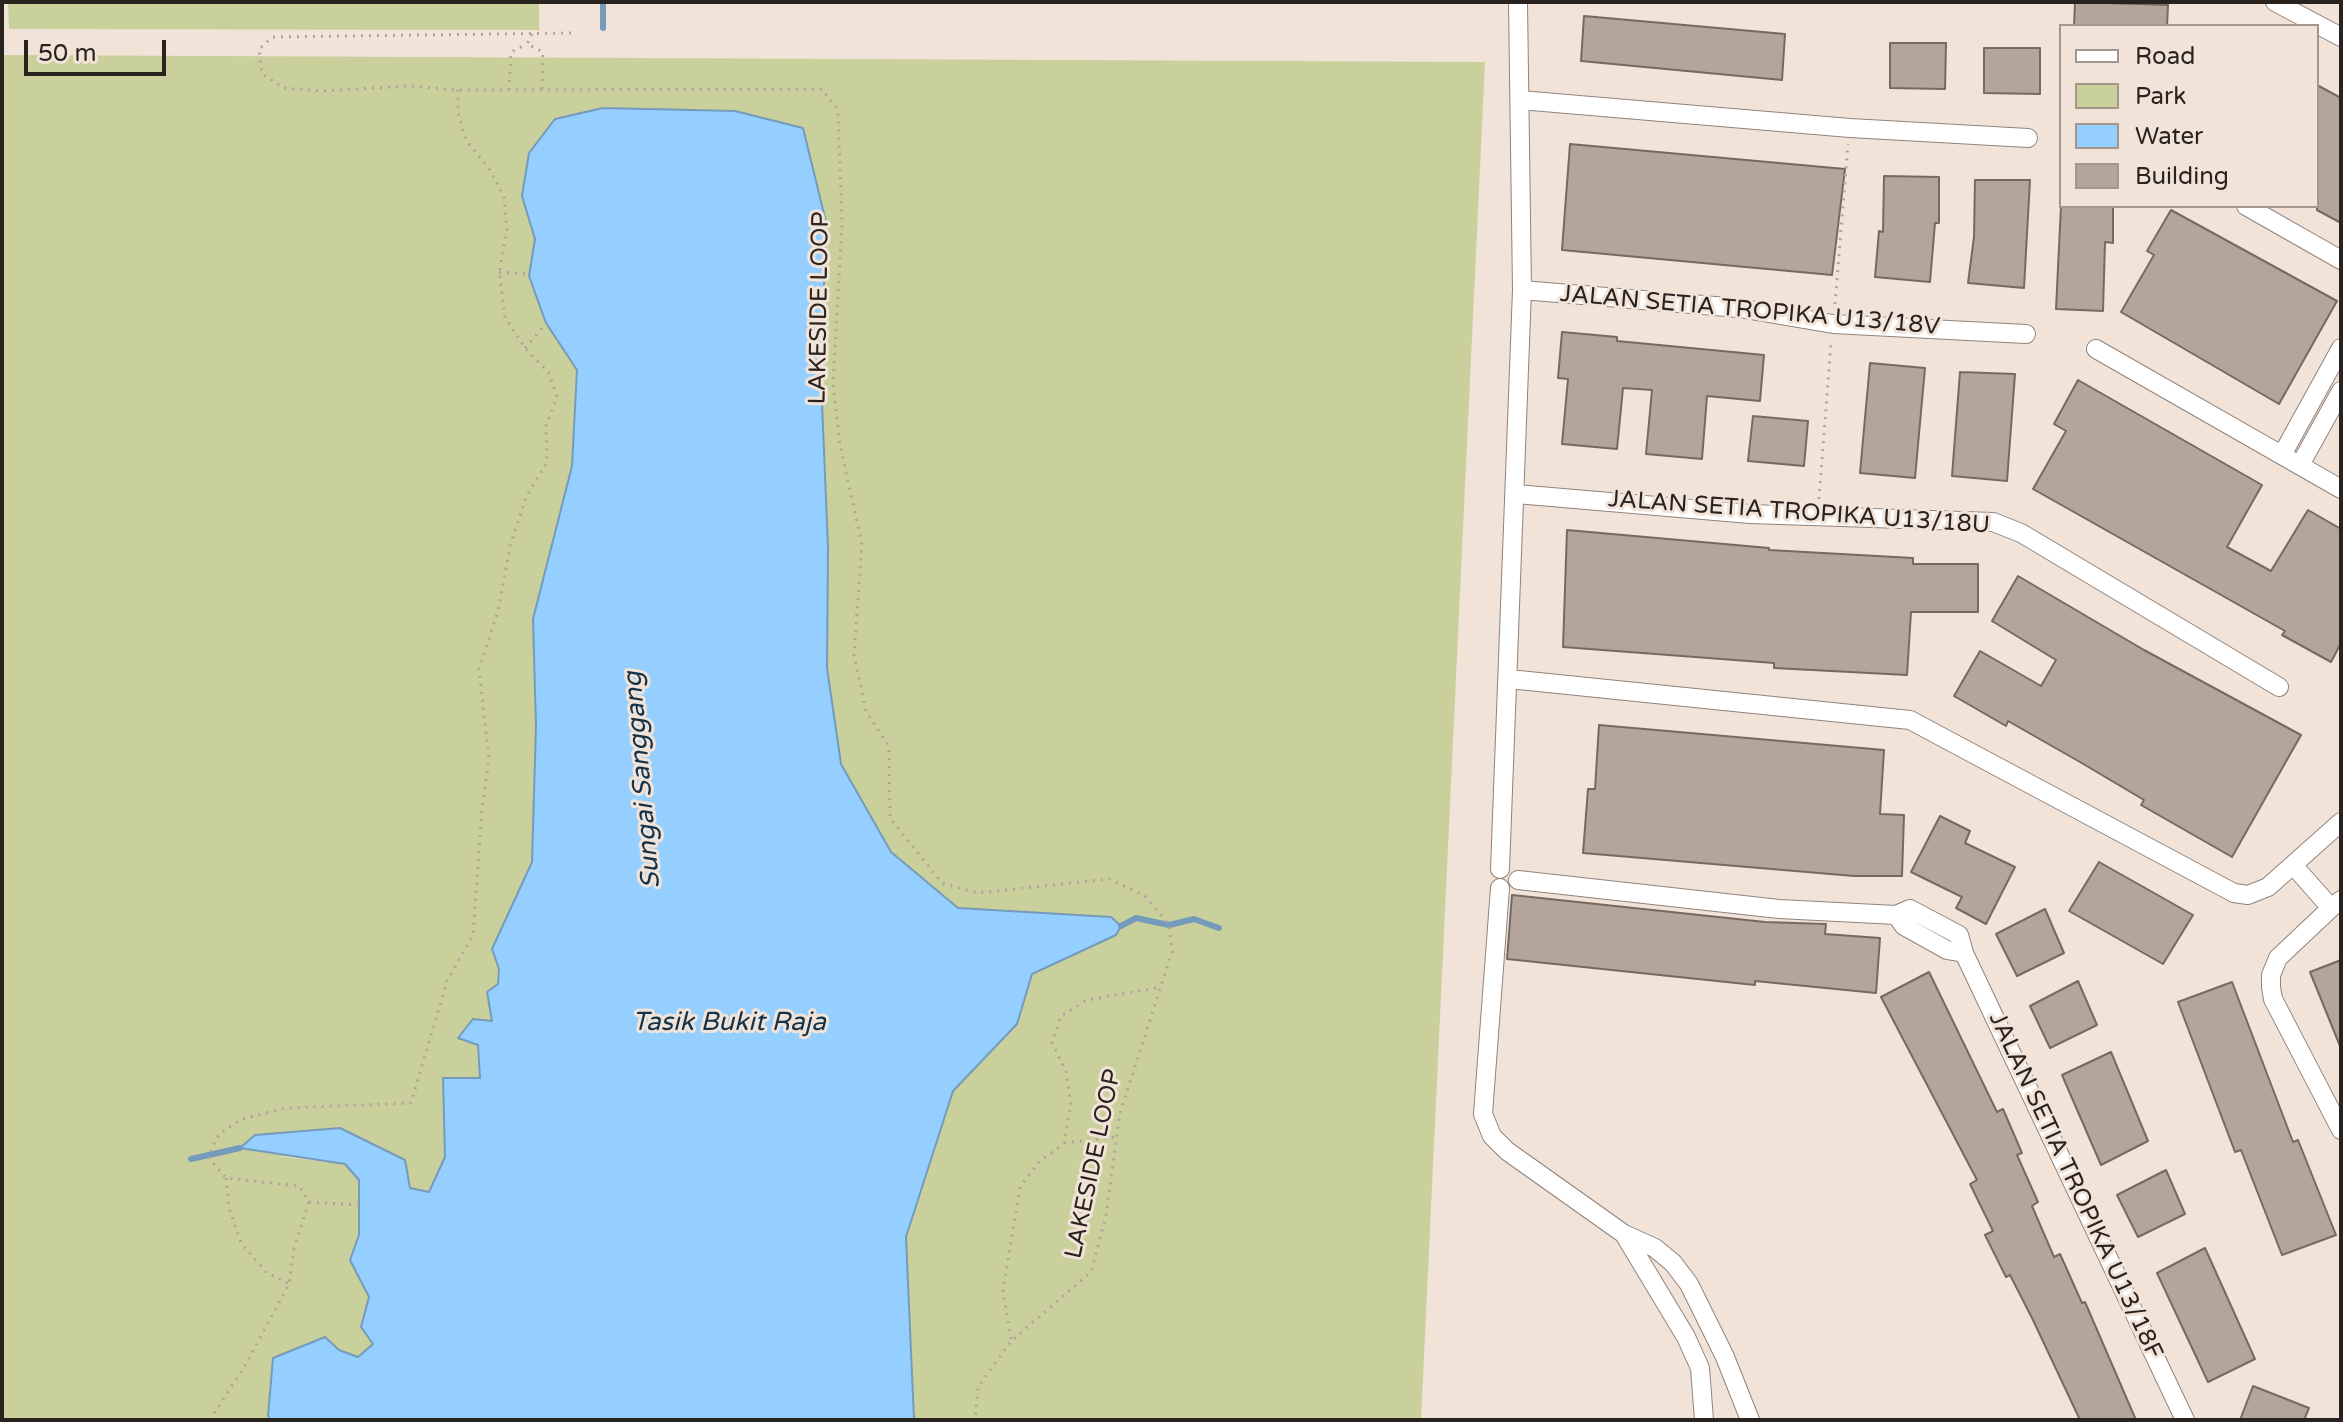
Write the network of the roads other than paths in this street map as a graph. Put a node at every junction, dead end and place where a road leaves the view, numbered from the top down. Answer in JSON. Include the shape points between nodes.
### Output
{"nodes":[{"id":1,"x":1518,"y":2,"type":"edge"},
{"id":2,"x":2275,"y":2,"type":"edge"},
{"id":3,"x":2316,"y":24,"type":"edge"},
{"id":4,"x":2319,"y":25,"type":"edge"},
{"id":5,"x":2341,"y":37,"type":"edge"},
{"id":6,"x":1520,"y":100,"type":"junction"},
{"id":7,"x":2028,"y":138,"type":"dead end"},
{"id":8,"x":2250,"y":208,"type":"edge"},
{"id":9,"x":2341,"y":260,"type":"edge"},
{"id":10,"x":1522,"y":290,"type":"junction"},
{"id":11,"x":2026,"y":334,"type":"dead end"},
{"id":12,"x":2341,"y":348,"type":"edge"},
{"id":13,"x":2096,"y":349,"type":"dead end"},
{"id":14,"x":2341,"y":391,"type":"edge"},
{"id":15,"x":2282,"y":455,"type":"junction"},
{"id":16,"x":2300,"y":465,"type":"junction"},
{"id":17,"x":2341,"y":489,"type":"edge"},
{"id":18,"x":1516,"y":494,"type":"junction"},
{"id":19,"x":1509,"y":679,"type":"junction"},
{"id":20,"x":2279,"y":687,"type":"dead end"},
{"id":21,"x":2341,"y":822,"type":"edge"},
{"id":22,"x":2293,"y":865,"type":"junction"},
{"id":23,"x":1500,"y":869,"type":"junction"},
{"id":24,"x":1518,"y":880,"type":"junction"},
{"id":25,"x":1500,"y":888,"type":"junction"},
{"id":26,"x":2336,"y":904,"type":"edge"},
{"id":27,"x":2341,"y":1130,"type":"edge"},
{"id":28,"x":1624,"y":1234,"type":"junction"},
{"id":29,"x":1704,"y":1420,"type":"edge"},
{"id":30,"x":1750,"y":1420,"type":"edge"},
{"id":31,"x":2185,"y":1420,"type":"edge"}],
"edges":[{"from":1,"to":6,"type":"street"},
{"from":2,"to":3,"type":"street"},
{"from":4,"to":5,"type":"street"},
{"from":6,"to":7,"type":"street"},
{"from":6,"to":10,"type":"street"},
{"from":8,"to":9,"type":"street"},
{"from":10,"to":11,"type":"street","name":"JALAN SETIA TROPIKA U13/18V","via":[[1739,308],[1833,324]]},
{"from":10,"to":18,"type":"street"},
{"from":12,"to":15,"type":"street"},
{"from":13,"to":15,"type":"street"},
{"from":14,"to":16,"type":"street"},
{"from":15,"to":16,"type":"street"},
{"from":16,"to":17,"type":"street"},
{"from":18,"to":19,"type":"street"},
{"from":18,"to":20,"type":"street","name":"JALAN SETIA TROPIKA U13/18U","via":[[1818,516],[1993,522],[2021,533]]},
{"from":19,"to":22,"type":"street","via":[[1910,720],[2234,893],[2248,895],[2268,887]]},
{"from":19,"to":23,"type":"street"},
{"from":21,"to":22,"type":"street"},
{"from":22,"to":26,"type":"street"},
{"from":23,"to":24,"type":"street","via":[[1514,870]]},
{"from":23,"to":25,"type":"street","via":[[1495,879]]},
{"from":24,"to":25,"type":"street","via":[[1511,889]]},
{"from":24,"to":31,"type":"street","name":"JALAN SETIA TROPIKA U13/18F","via":[[1779,909],[1896,915],[1904,926],[1947,950],[1964,953]]},
{"from":25,"to":28,"type":"street","via":[[1483,1114],[1492,1136],[1507,1151]]},
{"from":26,"to":27,"type":"street","via":[[2278,958],[2271,987]]},
{"from":28,"to":29,"type":"street","via":[[1691,1347],[1700,1368]]},
{"from":28,"to":30,"type":"street","via":[[1655,1248],[1689,1284]]}]}
